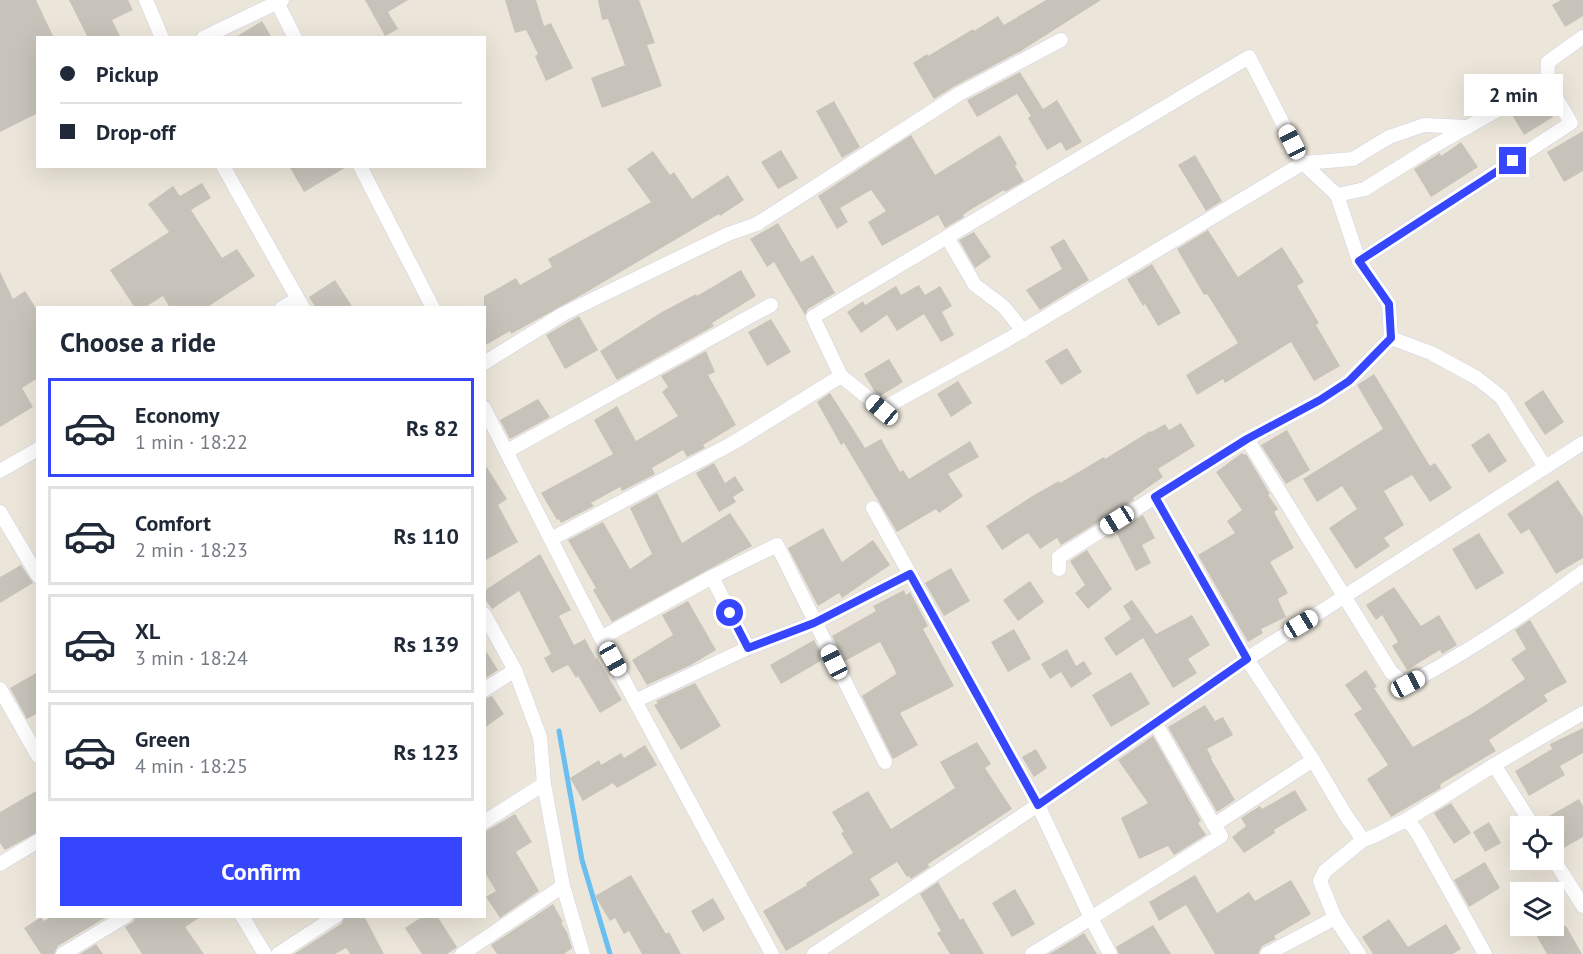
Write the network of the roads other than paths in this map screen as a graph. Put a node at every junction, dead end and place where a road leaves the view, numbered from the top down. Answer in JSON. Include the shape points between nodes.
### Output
{"nodes":[{"id":1,"x":146,"y":0,"type":"edge"},
{"id":2,"x":278,"y":1,"type":"edge"},
{"id":3,"x":161,"y":36,"type":"edge"},
{"id":4,"x":207,"y":36,"type":"edge"},
{"id":5,"x":293,"y":36,"type":"edge"},
{"id":6,"x":1583,"y":37,"type":"edge"},
{"id":7,"x":1061,"y":40,"type":"dead end"},
{"id":8,"x":1548,"y":81,"type":"junction"},
{"id":9,"x":1468,"y":127,"type":"junction"},
{"id":10,"x":1303,"y":163,"type":"junction"},
{"id":11,"x":224,"y":168,"type":"edge"},
{"id":12,"x":361,"y":168,"type":"edge"},
{"id":13,"x":1337,"y":195,"type":"junction"},
{"id":14,"x":947,"y":237,"type":"junction"},
{"id":15,"x":1359,"y":261,"type":"junction"},
{"id":16,"x":300,"y":303,"type":"edge"},
{"id":17,"x":771,"y":305,"type":"dead end"},
{"id":18,"x":432,"y":306,"type":"edge"},
{"id":19,"x":1023,"y":331,"type":"junction"},
{"id":20,"x":1391,"y":338,"type":"junction"},
{"id":21,"x":486,"y":362,"type":"edge"},
{"id":22,"x":841,"y":376,"type":"junction"},
{"id":23,"x":486,"y":412,"type":"edge"},
{"id":24,"x":1247,"y":439,"type":"junction"},
{"id":25,"x":1579,"y":445,"type":"edge"},
{"id":26,"x":36,"y":450,"type":"edge"},
{"id":27,"x":507,"y":451,"type":"junction"},
{"id":28,"x":1583,"y":460,"type":"edge"},
{"id":29,"x":1545,"y":467,"type":"junction"},
{"id":30,"x":0,"y":471,"type":"edge"},
{"id":31,"x":1155,"y":497,"type":"junction"},
{"id":32,"x":873,"y":508,"type":"dead end"},
{"id":33,"x":0,"y":512,"type":"edge"},
{"id":34,"x":551,"y":539,"type":"junction"},
{"id":35,"x":1059,"y":569,"type":"dead end"},
{"id":36,"x":1583,"y":572,"type":"edge"},
{"id":37,"x":36,"y":573,"type":"edge"},
{"id":38,"x":910,"y":574,"type":"junction"},
{"id":39,"x":712,"y":578,"type":"junction"},
{"id":40,"x":1345,"y":597,"type":"junction"},
{"id":41,"x":486,"y":618,"type":"edge"},
{"id":42,"x":814,"y":623,"type":"junction"},
{"id":43,"x":601,"y":639,"type":"junction"},
{"id":44,"x":748,"y":648,"type":"junction"},
{"id":45,"x":1247,"y":659,"type":"junction"},
{"id":46,"x":515,"y":670,"type":"junction"},
{"id":47,"x":0,"y":689,"type":"edge"},
{"id":48,"x":486,"y":689,"type":"edge"},
{"id":49,"x":635,"y":700,"type":"junction"},
{"id":50,"x":1583,"y":713,"type":"edge"},
{"id":51,"x":1156,"y":724,"type":"junction"},
{"id":52,"x":36,"y":752,"type":"edge"},
{"id":53,"x":1313,"y":760,"type":"junction"},
{"id":54,"x":885,"y":762,"type":"dead end"},
{"id":55,"x":1494,"y":765,"type":"junction"},
{"id":56,"x":544,"y":784,"type":"junction"},
{"id":57,"x":1038,"y":805,"type":"junction"},
{"id":58,"x":1527,"y":816,"type":"edge"},
{"id":59,"x":486,"y":821,"type":"edge"},
{"id":60,"x":1404,"y":821,"type":"junction"},
{"id":61,"x":1214,"y":825,"type":"junction"},
{"id":62,"x":1363,"y":840,"type":"junction"},
{"id":63,"x":36,"y":842,"type":"edge"},
{"id":64,"x":0,"y":864,"type":"edge"},
{"id":65,"x":1560,"y":870,"type":"edge"},
{"id":66,"x":563,"y":886,"type":"junction"},
{"id":67,"x":1583,"y":906,"type":"edge"},
{"id":68,"x":123,"y":918,"type":"edge"},
{"id":69,"x":243,"y":918,"type":"edge"},
{"id":70,"x":333,"y":918,"type":"edge"},
{"id":71,"x":1091,"y":918,"type":"junction"},
{"id":72,"x":1335,"y":918,"type":"junction"},
{"id":73,"x":63,"y":954,"type":"edge"},
{"id":74,"x":265,"y":954,"type":"edge"},
{"id":75,"x":278,"y":954,"type":"edge"},
{"id":76,"x":462,"y":954,"type":"edge"},
{"id":77,"x":583,"y":954,"type":"edge"},
{"id":78,"x":772,"y":954,"type":"edge"},
{"id":79,"x":814,"y":954,"type":"edge"},
{"id":80,"x":1032,"y":954,"type":"edge"},
{"id":81,"x":1110,"y":954,"type":"edge"},
{"id":82,"x":1267,"y":954,"type":"edge"},
{"id":83,"x":1359,"y":954,"type":"edge"},
{"id":84,"x":1485,"y":954,"type":"edge"}],
"edges":[{"from":1,"to":3,"type":"street"},
{"from":2,"to":4,"type":"street"},
{"from":2,"to":5,"type":"street"},
{"from":6,"to":8,"type":"street","via":[[1548,62]]},
{"from":7,"to":21,"type":"street","via":[[959,94],[757,224],[728,234],[563,314]]},
{"from":8,"to":9,"type":"street"},
{"from":8,"to":15,"type":"street","via":[[1571,123]]},
{"from":9,"to":10,"type":"street","via":[[1424,125],[1389,137],[1353,159]]},
{"from":9,"to":13,"type":"street","via":[[1365,189]]},
{"from":10,"to":13,"type":"street"},
{"from":10,"to":14,"type":"street","via":[[1249,57]]},
{"from":10,"to":19,"type":"street"},
{"from":11,"to":16,"type":"street"},
{"from":12,"to":18,"type":"street"},
{"from":13,"to":15,"type":"street"},
{"from":14,"to":19,"type":"street","via":[[975,285],[1004,306]]},
{"from":14,"to":22,"type":"street","via":[[813,317]]},
{"from":15,"to":20,"type":"street","via":[[1389,304]]},
{"from":17,"to":27,"type":"street"},
{"from":19,"to":22,"type":"street","via":[[882,410]]},
{"from":20,"to":24,"type":"street","via":[[1349,381]]},
{"from":20,"to":29,"type":"street","via":[[1431,353],[1477,378],[1501,397]]},
{"from":22,"to":34,"type":"street","via":[[733,443]]},
{"from":23,"to":27,"type":"street"},
{"from":24,"to":31,"type":"street"},
{"from":24,"to":40,"type":"street"},
{"from":25,"to":28,"type":"street"},
{"from":25,"to":29,"type":"street"},
{"from":26,"to":30,"type":"street"},
{"from":27,"to":34,"type":"street"},
{"from":29,"to":40,"type":"street"},
{"from":31,"to":35,"type":"street","via":[[1059,557]]},
{"from":31,"to":45,"type":"street"},
{"from":32,"to":38,"type":"street"},
{"from":33,"to":37,"type":"street"},
{"from":34,"to":43,"type":"street"},
{"from":36,"to":40,"type":"street","via":[[1531,610],[1408,684],[1391,672]]},
{"from":38,"to":42,"type":"street"},
{"from":38,"to":57,"type":"street"},
{"from":39,"to":42,"type":"street","via":[[777,545]]},
{"from":39,"to":43,"type":"street"},
{"from":39,"to":44,"type":"street"},
{"from":40,"to":45,"type":"street"},
{"from":41,"to":46,"type":"street"},
{"from":42,"to":44,"type":"street"},
{"from":42,"to":54,"type":"street"},
{"from":43,"to":49,"type":"street"},
{"from":44,"to":49,"type":"street"},
{"from":45,"to":51,"type":"street"},
{"from":45,"to":53,"type":"street"},
{"from":46,"to":48,"type":"street"},
{"from":46,"to":56,"type":"street","via":[[540,737]]},
{"from":47,"to":52,"type":"street"},
{"from":49,"to":78,"type":"street"},
{"from":50,"to":55,"type":"street"},
{"from":51,"to":57,"type":"street"},
{"from":51,"to":61,"type":"street"},
{"from":53,"to":61,"type":"street"},
{"from":53,"to":62,"type":"street"},
{"from":55,"to":58,"type":"street"},
{"from":55,"to":60,"type":"street"},
{"from":56,"to":59,"type":"street"},
{"from":56,"to":66,"type":"street"},
{"from":57,"to":71,"type":"street"},
{"from":57,"to":79,"type":"street"},
{"from":60,"to":62,"type":"street"},
{"from":60,"to":84,"type":"street","via":[[1418,834]]},
{"from":61,"to":71,"type":"street","via":[[1221,836]]},
{"from":62,"to":72,"type":"street","via":[[1325,871],[1320,880]]},
{"from":63,"to":64,"type":"street"},
{"from":65,"to":67,"type":"street"},
{"from":66,"to":76,"type":"street"},
{"from":66,"to":77,"type":"street"},
{"from":68,"to":73,"type":"street"},
{"from":69,"to":74,"type":"street"},
{"from":70,"to":75,"type":"street"},
{"from":71,"to":80,"type":"street"},
{"from":71,"to":81,"type":"street"},
{"from":72,"to":82,"type":"street"},
{"from":72,"to":83,"type":"street"}]}
